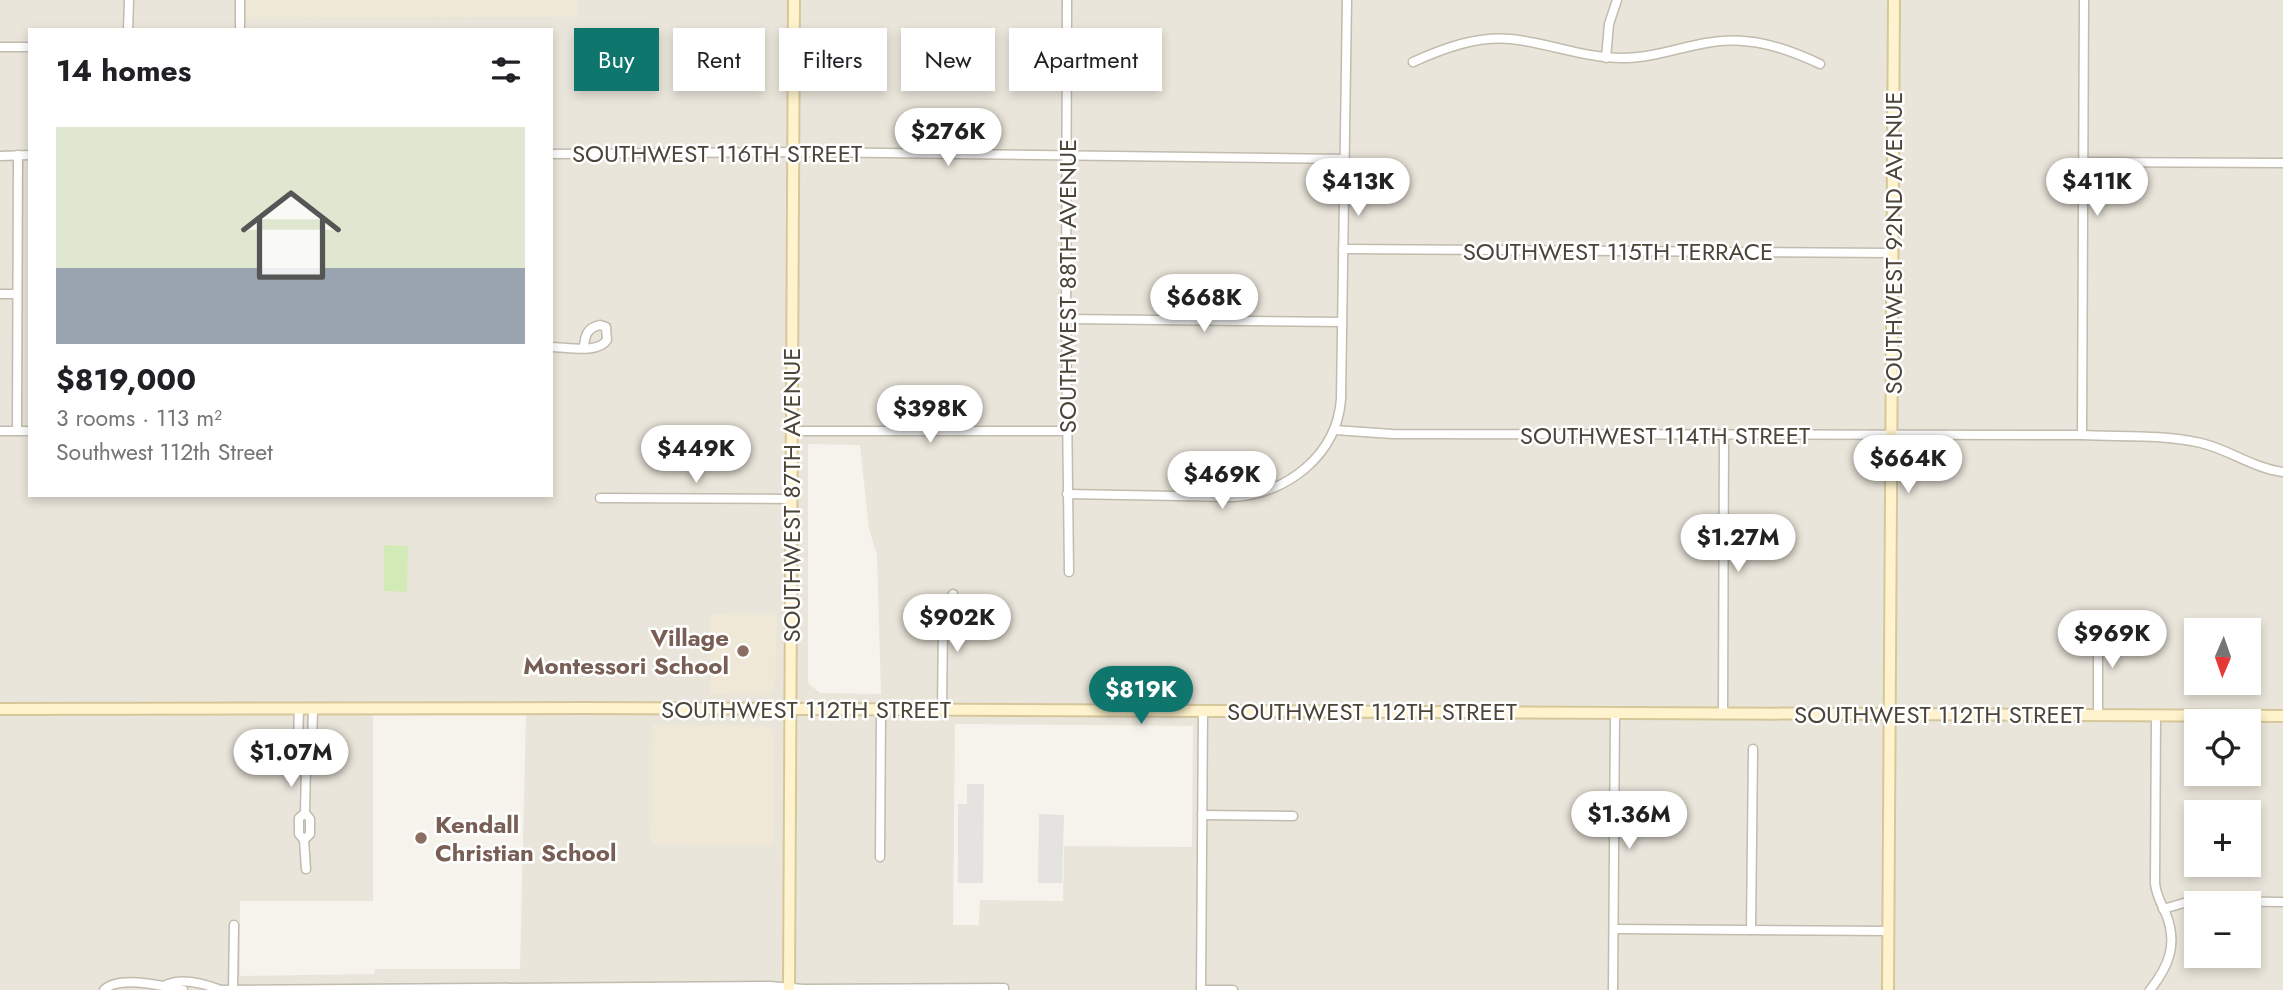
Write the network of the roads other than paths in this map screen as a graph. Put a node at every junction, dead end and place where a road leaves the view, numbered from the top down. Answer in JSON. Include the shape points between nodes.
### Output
{"nodes":[{"id":1,"x":129,"y":0,"type":"edge"},
{"id":2,"x":240,"y":0,"type":"edge"},
{"id":3,"x":794,"y":0,"type":"edge"},
{"id":4,"x":1067,"y":0,"type":"edge"},
{"id":5,"x":1347,"y":0,"type":"edge"},
{"id":6,"x":1617,"y":0,"type":"edge"},
{"id":7,"x":1895,"y":0,"type":"edge"},
{"id":8,"x":2084,"y":0,"type":"edge"},
{"id":9,"x":128,"y":28,"type":"edge"},
{"id":10,"x":240,"y":28,"type":"edge"},
{"id":11,"x":0,"y":47,"type":"edge"},
{"id":12,"x":28,"y":47,"type":"edge"},
{"id":13,"x":1606,"y":58,"type":"junction"},
{"id":14,"x":1413,"y":62,"type":"dead end"},
{"id":15,"x":1820,"y":64,"type":"dead end"},
{"id":16,"x":793,"y":152,"type":"junction"},
{"id":17,"x":553,"y":154,"type":"edge"},
{"id":18,"x":18,"y":155,"type":"junction"},
{"id":19,"x":28,"y":155,"type":"edge"},
{"id":20,"x":1067,"y":155,"type":"junction"},
{"id":21,"x":0,"y":156,"type":"edge"},
{"id":22,"x":1345,"y":159,"type":"junction"},
{"id":23,"x":2082,"y":162,"type":"junction"},
{"id":24,"x":2283,"y":163,"type":"edge"},
{"id":25,"x":1343,"y":249,"type":"junction"},
{"id":26,"x":1894,"y":253,"type":"junction"},
{"id":27,"x":0,"y":294,"type":"edge"},
{"id":28,"x":17,"y":294,"type":"junction"},
{"id":29,"x":1066,"y":319,"type":"junction"},
{"id":30,"x":1342,"y":322,"type":"junction"},
{"id":31,"x":553,"y":347,"type":"edge"},
{"id":32,"x":584,"y":347,"type":"dead end"},
{"id":33,"x":792,"y":430,"type":"junction"},
{"id":34,"x":1335,"y":430,"type":"junction"},
{"id":35,"x":0,"y":431,"type":"edge"},
{"id":36,"x":17,"y":431,"type":"junction"},
{"id":37,"x":28,"y":431,"type":"edge"},
{"id":38,"x":1068,"y":432,"type":"junction"},
{"id":39,"x":1724,"y":435,"type":"junction"},
{"id":40,"x":2082,"y":435,"type":"junction"},
{"id":41,"x":1892,"y":437,"type":"junction"},
{"id":42,"x":2283,"y":472,"type":"edge"},
{"id":43,"x":1067,"y":494,"type":"junction"},
{"id":44,"x":600,"y":498,"type":"dead end"},
{"id":45,"x":792,"y":499,"type":"junction"},
{"id":46,"x":1069,"y":572,"type":"dead end"},
{"id":47,"x":953,"y":594,"type":"dead end"},
{"id":48,"x":2098,"y":626,"type":"dead end"},
{"id":49,"x":299,"y":708,"type":"junction"},
{"id":50,"x":313,"y":708,"type":"junction"},
{"id":51,"x":0,"y":709,"type":"edge"},
{"id":52,"x":790,"y":709,"type":"junction"},
{"id":53,"x":942,"y":709,"type":"junction"},
{"id":54,"x":881,"y":710,"type":"junction"},
{"id":55,"x":1203,"y":710,"type":"junction"},
{"id":56,"x":1615,"y":712,"type":"junction"},
{"id":57,"x":1723,"y":713,"type":"junction"},
{"id":58,"x":1890,"y":714,"type":"junction"},
{"id":59,"x":2098,"y":715,"type":"junction"},
{"id":60,"x":2156,"y":715,"type":"junction"},
{"id":61,"x":2283,"y":716,"type":"edge"},
{"id":62,"x":1753,"y":749,"type":"dead end"},
{"id":63,"x":306,"y":766,"type":"junction"},
{"id":64,"x":1202,"y":815,"type":"junction"},
{"id":65,"x":1293,"y":816,"type":"dead end"},
{"id":66,"x":880,"y":857,"type":"dead end"},
{"id":67,"x":306,"y":869,"type":"dead end"},
{"id":68,"x":2283,"y":902,"type":"edge"},
{"id":69,"x":2163,"y":909,"type":"junction"},
{"id":70,"x":234,"y":925,"type":"dead end"},
{"id":71,"x":1614,"y":929,"type":"junction"},
{"id":72,"x":1751,"y":930,"type":"junction"},
{"id":73,"x":1888,"y":931,"type":"junction"},
{"id":74,"x":164,"y":986,"type":"junction"},
{"id":75,"x":511,"y":988,"type":"edge"},
{"id":76,"x":218,"y":989,"type":"edge"},
{"id":77,"x":373,"y":989,"type":"edge"},
{"id":78,"x":789,"y":989,"type":"edge"},
{"id":79,"x":1004,"y":989,"type":"edge"},
{"id":80,"x":104,"y":990,"type":"edge"},
{"id":81,"x":183,"y":990,"type":"edge"},
{"id":82,"x":212,"y":990,"type":"edge"},
{"id":83,"x":233,"y":990,"type":"edge"},
{"id":84,"x":1201,"y":990,"type":"edge"},
{"id":85,"x":1233,"y":990,"type":"edge"},
{"id":86,"x":1613,"y":990,"type":"edge"},
{"id":87,"x":1888,"y":990,"type":"edge"},
{"id":88,"x":2150,"y":990,"type":"edge"}],
"edges":[{"from":1,"to":9,"type":"street"},
{"from":2,"to":10,"type":"street"},
{"from":3,"to":16,"type":"main road","name":"SOUTHWEST 87TH AVENUE"},
{"from":4,"to":20,"type":"street","name":"SOUTHWEST 88TH AVENUE"},
{"from":5,"to":22,"type":"street"},
{"from":6,"to":13,"type":"street"},
{"from":7,"to":26,"type":"main road","name":"SOUTHWEST 92ND AVENUE"},
{"from":8,"to":23,"type":"street"},
{"from":11,"to":12,"type":"street"},
{"from":13,"to":14,"type":"street","via":[[1501,39],[1452,46]]},
{"from":13,"to":15,"type":"street","via":[[1744,40]]},
{"from":16,"to":17,"type":"street","name":"SOUTHWEST 116TH STREET"},
{"from":16,"to":20,"type":"street","name":"SOUTHWEST 116TH STREET"},
{"from":16,"to":33,"type":"main road","name":"SOUTHWEST 87TH AVENUE"},
{"from":18,"to":19,"type":"street"},
{"from":18,"to":21,"type":"street"},
{"from":18,"to":28,"type":"street"},
{"from":20,"to":22,"type":"street","name":"SOUTHWEST 116TH STREET"},
{"from":20,"to":29,"type":"street","name":"SOUTHWEST 88TH AVENUE"},
{"from":22,"to":25,"type":"street"},
{"from":23,"to":24,"type":"street"},
{"from":23,"to":40,"type":"street"},
{"from":25,"to":26,"type":"street","name":"SOUTHWEST 115TH TERRACE"},
{"from":25,"to":30,"type":"street"},
{"from":26,"to":41,"type":"main road","name":"SOUTHWEST 92ND AVENUE"},
{"from":27,"to":28,"type":"street"},
{"from":28,"to":36,"type":"street"},
{"from":29,"to":30,"type":"street"},
{"from":29,"to":38,"type":"street","name":"SOUTHWEST 88TH AVENUE"},
{"from":30,"to":34,"type":"street","via":[[1342,399]]},
{"from":31,"to":32,"type":"street"},
{"from":33,"to":38,"type":"street"},
{"from":33,"to":45,"type":"main road","name":"SOUTHWEST 87TH AVENUE"},
{"from":34,"to":39,"type":"street","name":"SOUTHWEST 114TH STREET"},
{"from":34,"to":43,"type":"street","via":[[1317,457],[1298,474],[1256,494]]},
{"from":35,"to":36,"type":"street"},
{"from":36,"to":37,"type":"street"},
{"from":38,"to":43,"type":"street","name":"SOUTHWEST 88TH AVENUE"},
{"from":39,"to":41,"type":"street","name":"SOUTHWEST 114TH STREET"},
{"from":39,"to":57,"type":"street"},
{"from":40,"to":41,"type":"street","name":"SOUTHWEST 114TH STREET"},
{"from":40,"to":42,"type":"street","name":"SOUTHWEST 114TH STREET","via":[[2190,441]]},
{"from":41,"to":58,"type":"main road","name":"SOUTHWEST 92ND AVENUE"},
{"from":43,"to":46,"type":"street","name":"SOUTHWEST 88TH AVENUE"},
{"from":44,"to":45,"type":"street"},
{"from":45,"to":52,"type":"main road","name":"SOUTHWEST 87TH AVENUE"},
{"from":47,"to":53,"type":"street","via":[[943,626]]},
{"from":48,"to":59,"type":"street"},
{"from":49,"to":50,"type":"main road","name":"SOUTHWEST 112TH STREET"},
{"from":49,"to":51,"type":"main road","name":"SOUTHWEST 112TH STREET"},
{"from":49,"to":63,"type":"street","via":[[298,743]]},
{"from":50,"to":52,"type":"main road","name":"SOUTHWEST 112TH STREET"},
{"from":50,"to":63,"type":"street","via":[[312,747]]},
{"from":52,"to":54,"type":"main road","name":"SOUTHWEST 112TH STREET"},
{"from":52,"to":78,"type":"main road","name":"SOUTHWEST 87TH AVENUE"},
{"from":53,"to":54,"type":"main road","name":"SOUTHWEST 112TH STREET"},
{"from":53,"to":55,"type":"main road","name":"SOUTHWEST 112TH STREET"},
{"from":54,"to":66,"type":"street"},
{"from":55,"to":56,"type":"main road","name":"SOUTHWEST 112TH STREET"},
{"from":55,"to":64,"type":"street"},
{"from":56,"to":57,"type":"main road","name":"SOUTHWEST 112TH STREET"},
{"from":56,"to":71,"type":"street"},
{"from":57,"to":58,"type":"main road","name":"SOUTHWEST 112TH STREET"},
{"from":58,"to":59,"type":"main road","name":"SOUTHWEST 112TH STREET"},
{"from":58,"to":73,"type":"main road","name":"SOUTHWEST 92ND AVENUE"},
{"from":59,"to":60,"type":"main road","name":"SOUTHWEST 112TH STREET"},
{"from":60,"to":61,"type":"main road","name":"SOUTHWEST 112TH STREET"},
{"from":60,"to":69,"type":"street","via":[[2155,883]]},
{"from":62,"to":72,"type":"street"},
{"from":63,"to":67,"type":"street","via":[[305,813],[299,818]]},
{"from":64,"to":65,"type":"street"},
{"from":64,"to":84,"type":"street"},
{"from":68,"to":69,"type":"street","via":[[2191,901]]},
{"from":69,"to":88,"type":"street","via":[[2171,931],[2171,950],[2164,972]]},
{"from":70,"to":83,"type":"street"},
{"from":71,"to":72,"type":"street"},
{"from":71,"to":86,"type":"street"},
{"from":72,"to":73,"type":"street"},
{"from":73,"to":87,"type":"main road","name":"SOUTHWEST 92ND AVENUE"},
{"from":74,"to":76,"type":"street","via":[[178,981]]},
{"from":74,"to":80,"type":"street","via":[[119,982]]},
{"from":74,"to":81,"type":"street"},
{"from":75,"to":77,"type":"street"},
{"from":75,"to":78,"type":"street"},
{"from":76,"to":82,"type":"street"},
{"from":76,"to":83,"type":"street"},
{"from":77,"to":83,"type":"street"},
{"from":78,"to":79,"type":"street"},
{"from":84,"to":85,"type":"street"}]}
